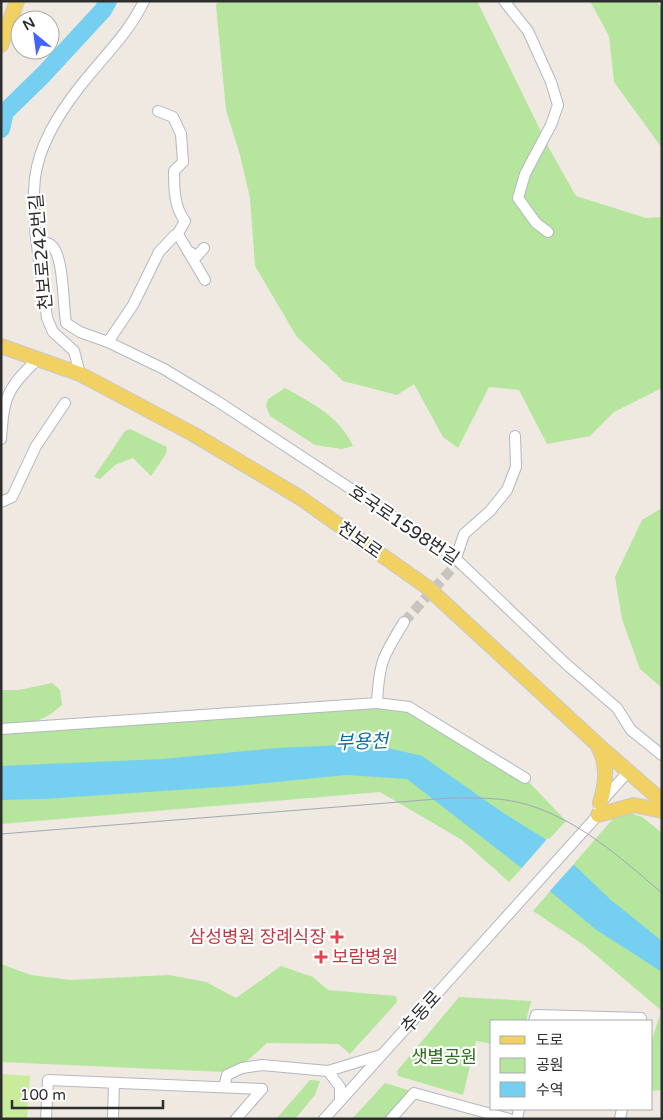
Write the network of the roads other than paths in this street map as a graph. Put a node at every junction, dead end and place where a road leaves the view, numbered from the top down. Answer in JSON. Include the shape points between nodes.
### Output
{"nodes":[{"id":1,"x":17,"y":1,"type":"edge"},
{"id":2,"x":144,"y":1,"type":"edge"},
{"id":3,"x":504,"y":1,"type":"edge"},
{"id":4,"x":1,"y":45,"type":"edge"},
{"id":5,"x":158,"y":111,"type":"dead end"},
{"id":6,"x":548,"y":232,"type":"dead end"},
{"id":7,"x":176,"y":235,"type":"junction"},
{"id":8,"x":38,"y":240,"type":"junction"},
{"id":9,"x":204,"y":248,"type":"dead end"},
{"id":10,"x":188,"y":251,"type":"junction"},
{"id":11,"x":205,"y":280,"type":"dead end"},
{"id":12,"x":108,"y":342,"type":"junction"},
{"id":13,"x":6,"y":348,"type":"edge"},
{"id":14,"x":38,"y":359,"type":"junction"},
{"id":15,"x":80,"y":374,"type":"junction"},
{"id":16,"x":65,"y":403,"type":"dead end"},
{"id":17,"x":515,"y":436,"type":"dead end"},
{"id":18,"x":1,"y":439,"type":"edge"},
{"id":19,"x":1,"y":502,"type":"edge"},
{"id":20,"x":456,"y":558,"type":"junction"},
{"id":21,"x":404,"y":622,"type":"tunnel mouth"},
{"id":22,"x":377,"y":703,"type":"junction"},
{"id":23,"x":1,"y":730,"type":"edge"},
{"id":24,"x":598,"y":745,"type":"junction"},
{"id":25,"x":662,"y":755,"type":"edge"},
{"id":26,"x":628,"y":772,"type":"junction"},
{"id":27,"x":525,"y":778,"type":"dead end"},
{"id":28,"x":662,"y":800,"type":"edge"},
{"id":29,"x":599,"y":809,"type":"junction"},
{"id":30,"x":662,"y":811,"type":"edge"},
{"id":31,"x":534,"y":1020,"type":"edge"},
{"id":32,"x":640,"y":1020,"type":"edge"},
{"id":33,"x":382,"y":1054,"type":"junction"},
{"id":34,"x":328,"y":1072,"type":"junction"},
{"id":35,"x":114,"y":1083,"type":"junction"},
{"id":36,"x":224,"y":1087,"type":"junction"},
{"id":37,"x":340,"y":1101,"type":"junction"},
{"id":38,"x":46,"y":1119,"type":"edge"},
{"id":39,"x":113,"y":1119,"type":"edge"},
{"id":40,"x":236,"y":1119,"type":"edge"},
{"id":41,"x":324,"y":1119,"type":"edge"},
{"id":42,"x":391,"y":1119,"type":"edge"},
{"id":43,"x":509,"y":1119,"type":"edge"}],
"edges":[{"from":1,"to":4,"type":"main road"},
{"from":2,"to":8,"type":"street","name":"천보로242번길","via":[[118,43],[79,87],[50,130],[35,176]]},
{"from":3,"to":6,"type":"street","via":[[528,31],[558,104],[551,125],[525,174],[518,198],[536,223]]},
{"from":5,"to":7,"type":"street","via":[[173,117],[181,134],[183,162],[174,170],[174,186],[178,213],[185,221]]},
{"from":7,"to":10,"type":"street"},
{"from":7,"to":12,"type":"street","via":[[159,252],[133,305]]},
{"from":8,"to":12,"type":"street","name":"호국로1598번길","via":[[55,248],[60,264],[66,323]]},
{"from":8,"to":15,"type":"street","name":"천보로242번길","via":[[47,318],[53,332],[74,351]]},
{"from":9,"to":10,"type":"street","via":[[197,256]]},
{"from":10,"to":11,"type":"street"},
{"from":12,"to":20,"type":"street","name":"호국로1598번길","via":[[164,369],[217,401]]},
{"from":13,"to":14,"type":"main road","name":"천보로"},
{"from":14,"to":15,"type":"main road","name":"천보로"},
{"from":14,"to":18,"type":"street","via":[[7,393]]},
{"from":15,"to":24,"type":"main road","name":"천보로","via":[[194,434],[299,497],[427,587]]},
{"from":16,"to":19,"type":"street","via":[[36,446],[12,497]]},
{"from":17,"to":20,"type":"street","via":[[516,467],[507,490],[464,534]]},
{"from":20,"to":25,"type":"street","name":"호국로1598번길","via":[[558,657],[617,708],[631,730]]},
{"from":21,"to":22,"type":"street","via":[[388,645],[380,665]]},
{"from":22,"to":23,"type":"street"},
{"from":22,"to":27,"type":"street","via":[[409,707]]},
{"from":24,"to":26,"type":"main road","name":"천보로"},
{"from":24,"to":29,"type":"main road","via":[[605,760],[606,774]]},
{"from":26,"to":28,"type":"main road","name":"천보로"},
{"from":26,"to":29,"type":"street"},
{"from":29,"to":30,"type":"main road","via":[[634,805]]},
{"from":29,"to":33,"type":"street","name":"추동로","via":[[518,905]]},
{"from":31,"to":32,"type":"street","via":[[536,1015]]},
{"from":33,"to":34,"type":"street"},
{"from":33,"to":37,"type":"street","name":"추동로"},
{"from":34,"to":36,"type":"street","via":[[262,1065],[227,1074]]},
{"from":34,"to":37,"type":"street","via":[[340,1087]]},
{"from":35,"to":36,"type":"street"},
{"from":35,"to":38,"type":"street","via":[[48,1080]]},
{"from":35,"to":39,"type":"street"},
{"from":36,"to":40,"type":"street","via":[[262,1089]]},
{"from":37,"to":41,"type":"street","name":"추동로"},
{"from":42,"to":43,"type":"street","via":[[414,1093]]}]}
